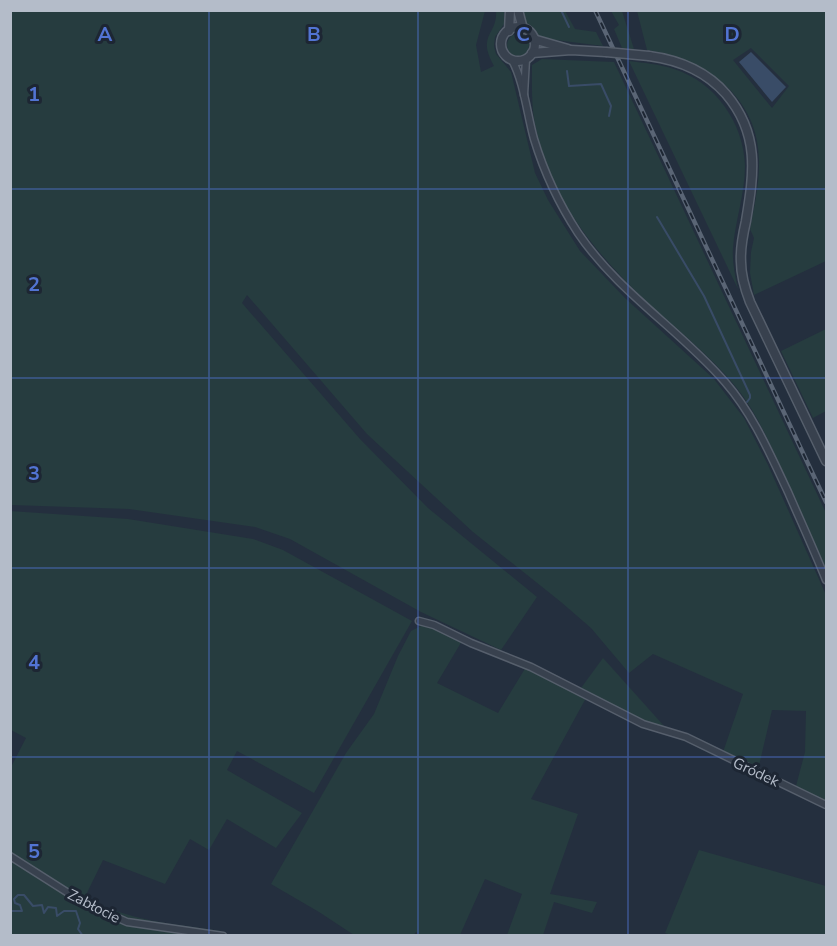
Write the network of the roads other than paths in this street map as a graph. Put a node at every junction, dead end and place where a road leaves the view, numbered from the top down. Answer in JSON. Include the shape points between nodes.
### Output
{"nodes":[{"id":1,"x":510,"y":10,"type":"edge"},
{"id":2,"x":518,"y":10,"type":"edge"},
{"id":3,"x":523,"y":29,"type":"junction"},
{"id":4,"x":508,"y":30,"type":"junction"},
{"id":5,"x":533,"y":39,"type":"junction"},
{"id":6,"x":571,"y":50,"type":"junction"},
{"id":7,"x":529,"y":56,"type":"junction"},
{"id":8,"x":512,"y":60,"type":"junction"},
{"id":9,"x":524,"y":95,"type":"junction"},
{"id":10,"x":826,"y":461,"type":"edge"},
{"id":11,"x":826,"y":580,"type":"edge"},
{"id":12,"x":419,"y":621,"type":"dead end"},
{"id":13,"x":826,"y":805,"type":"edge"},
{"id":14,"x":10,"y":856,"type":"edge"},
{"id":15,"x":223,"y":936,"type":"edge"}],
"edges":[{"from":1,"to":4,"type":"street"},
{"from":2,"to":3,"type":"street"},
{"from":3,"to":4,"type":"street"},
{"from":3,"to":5,"type":"street"},
{"from":4,"to":8,"type":"street","via":[[501,46]]},
{"from":5,"to":6,"type":"street"},
{"from":5,"to":7,"type":"street"},
{"from":6,"to":7,"type":"street"},
{"from":6,"to":10,"type":"street","bridge":true,"via":[[649,56],[686,64],[713,81],[732,102],[746,126],[753,168],[742,248],[743,281]]},
{"from":7,"to":8,"type":"street","via":[[522,61]]},
{"from":7,"to":9,"type":"street"},
{"from":8,"to":9,"type":"street"},
{"from":9,"to":11,"type":"street","via":[[540,157],[569,218],[607,270],[735,394],[766,445]]},
{"from":12,"to":13,"type":"street","name":"Gródek","via":[[531,667],[643,724],[686,737]]},
{"from":14,"to":15,"type":"street","name":"Zabłocie","via":[[84,903],[127,922]]}]}
